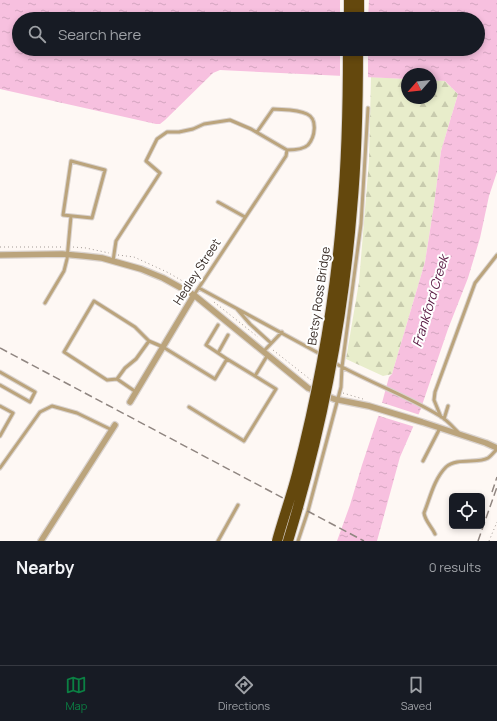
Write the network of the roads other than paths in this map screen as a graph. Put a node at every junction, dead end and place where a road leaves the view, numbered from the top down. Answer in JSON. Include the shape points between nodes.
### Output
{"nodes":[{"id":1,"x":349,"y":0,"type":"edge"},
{"id":2,"x":359,"y":0,"type":"edge"},
{"id":3,"x":349,"y":12,"type":"edge"},
{"id":4,"x":359,"y":12,"type":"edge"},
{"id":5,"x":348,"y":56,"type":"edge"},
{"id":6,"x":358,"y":56,"type":"edge"},
{"id":7,"x":368,"y":108,"type":"dead end"},
{"id":8,"x":257,"y":132,"type":"junction"},
{"id":9,"x":287,"y":150,"type":"junction"},
{"id":10,"x":218,"y":202,"type":"dead end"},
{"id":11,"x":71,"y":216,"type":"junction"},
{"id":12,"x":245,"y":218,"type":"junction"},
{"id":13,"x":67,"y":254,"type":"junction"},
{"id":14,"x":0,"y":255,"type":"edge"},
{"id":15,"x":497,"y":255,"type":"edge"},
{"id":16,"x":113,"y":261,"type":"junction"},
{"id":17,"x":199,"y":288,"type":"junction"},
{"id":18,"x":194,"y":295,"type":"junction"},
{"id":19,"x":45,"y":303,"type":"dead end"},
{"id":20,"x":235,"y":308,"type":"junction"},
{"id":21,"x":218,"y":326,"type":"dead end"},
{"id":22,"x":282,"y":332,"type":"junction"},
{"id":23,"x":228,"y":335,"type":"dead end"},
{"id":24,"x":149,"y":341,"type":"junction"},
{"id":25,"x":271,"y":343,"type":"junction"},
{"id":26,"x":163,"y":347,"type":"junction"},
{"id":27,"x":218,"y":353,"type":"junction"},
{"id":28,"x":265,"y":354,"type":"junction"},
{"id":29,"x":227,"y":359,"type":"junction"},
{"id":30,"x":342,"y":367,"type":"junction"},
{"id":31,"x":0,"y":372,"type":"edge"},
{"id":32,"x":255,"y":376,"type":"junction"},
{"id":33,"x":117,"y":379,"type":"junction"},
{"id":34,"x":0,"y":385,"type":"edge"},
{"id":35,"x":136,"y":392,"type":"junction"},
{"id":36,"x":337,"y":399,"type":"junction"},
{"id":37,"x":130,"y":402,"type":"dead end"},
{"id":38,"x":0,"y":406,"type":"edge"},
{"id":39,"x":448,"y":406,"type":"dead end"},
{"id":40,"x":189,"y":407,"type":"dead end"},
{"id":41,"x":443,"y":418,"type":"junction"},
{"id":42,"x":114,"y":428,"type":"joint"},
{"id":43,"x":440,"y":428,"type":"junction"},
{"id":44,"x":461,"y":435,"type":"junction"},
{"id":45,"x":0,"y":436,"type":"edge"},
{"id":46,"x":497,"y":448,"type":"edge"},
{"id":47,"x":423,"y":461,"type":"dead end"},
{"id":48,"x":0,"y":468,"type":"edge"},
{"id":49,"x":238,"y":505,"type":"dead end"},
{"id":50,"x":436,"y":534,"type":"dead end"},
{"id":51,"x":41,"y":541,"type":"edge"},
{"id":52,"x":218,"y":541,"type":"edge"},
{"id":53,"x":277,"y":541,"type":"edge"},
{"id":54,"x":288,"y":541,"type":"edge"},
{"id":55,"x":298,"y":541,"type":"edge"}],
"edges":[{"from":1,"to":3,"type":"highway"},
{"from":2,"to":4,"type":"highway"},
{"from":5,"to":53,"type":"highway","name":"Betsy Ross Bridge","bridge":true,"via":[[344,186],[334,288],[311,416]]},
{"from":6,"to":54,"type":"highway","name":"Betsy Ross Bridge","bridge":true,"via":[[355,169],[344,286],[321,417]]},
{"from":7,"to":30,"type":"lane","via":[[361,224]]},
{"from":8,"to":9,"type":"lane"},
{"from":8,"to":9,"type":"lane","via":[[273,110],[294,110],[309,114],[314,121],[308,145],[298,150]]},
{"from":8,"to":16,"type":"lane","via":[[230,120],[204,124],[179,132],[167,132],[157,139],[146,161],[160,173],[116,241]]},
{"from":9,"to":12,"type":"lane","name":"Hedley Street","via":[[286,156]]},
{"from":10,"to":12,"type":"lane"},
{"from":11,"to":11,"type":"lane","via":[[92,218],[105,170],[71,161],[63,215]]},
{"from":11,"to":13,"type":"lane"},
{"from":12,"to":17,"type":"lane","name":"Hedley Street"},
{"from":13,"to":14,"type":"street"},
{"from":13,"to":16,"type":"street"},
{"from":13,"to":19,"type":"lane","via":[[64,271]]},
{"from":15,"to":41,"type":"lane","via":[[475,283],[435,392],[434,400]]},
{"from":16,"to":18,"type":"street","via":[[163,278]]},
{"from":17,"to":18,"type":"lane","name":"Hedley Street"},
{"from":17,"to":20,"type":"lane"},
{"from":18,"to":26,"type":"street","name":"Hedley Street"},
{"from":18,"to":28,"type":"street"},
{"from":20,"to":22,"type":"lane"},
{"from":20,"to":25,"type":"lane"},
{"from":21,"to":27,"type":"lane","via":[[206,345]]},
{"from":22,"to":25,"type":"lane"},
{"from":22,"to":30,"type":"lane"},
{"from":23,"to":27,"type":"lane"},
{"from":24,"to":26,"type":"lane"},
{"from":24,"to":33,"type":"lane"},
{"from":24,"to":33,"type":"lane","via":[[135,327],[94,301],[64,352],[107,380]]},
{"from":25,"to":28,"type":"lane"},
{"from":26,"to":29,"type":"lane","via":[[215,379]]},
{"from":26,"to":35,"type":"street","name":"Hedley Street"},
{"from":27,"to":29,"type":"lane"},
{"from":28,"to":32,"type":"lane"},
{"from":28,"to":36,"type":"street","via":[[308,388]]},
{"from":29,"to":32,"type":"lane"},
{"from":30,"to":36,"type":"lane","via":[[341,387]]},
{"from":30,"to":41,"type":"lane"},
{"from":31,"to":34,"type":"lane","via":[[35,392],[30,402]]},
{"from":32,"to":40,"type":"lane","via":[[276,388],[244,441]]},
{"from":33,"to":35,"type":"lane"},
{"from":35,"to":37,"type":"street","name":"Hedley Street"},
{"from":36,"to":43,"type":"street"},
{"from":36,"to":55,"type":"lane"},
{"from":38,"to":45,"type":"lane","via":[[13,413]]},
{"from":39,"to":41,"type":"lane"},
{"from":41,"to":44,"type":"lane"},
{"from":42,"to":48,"type":"lane","via":[[52,406],[40,412]]},
{"from":42,"to":51,"type":"street"},
{"from":43,"to":44,"type":"street"},
{"from":43,"to":47,"type":"lane"},
{"from":44,"to":46,"type":"street"},
{"from":46,"to":50,"type":"lane","via":[[487,458],[454,462],[446,466],[441,473],[424,513]]},
{"from":49,"to":52,"type":"lane"}]}
